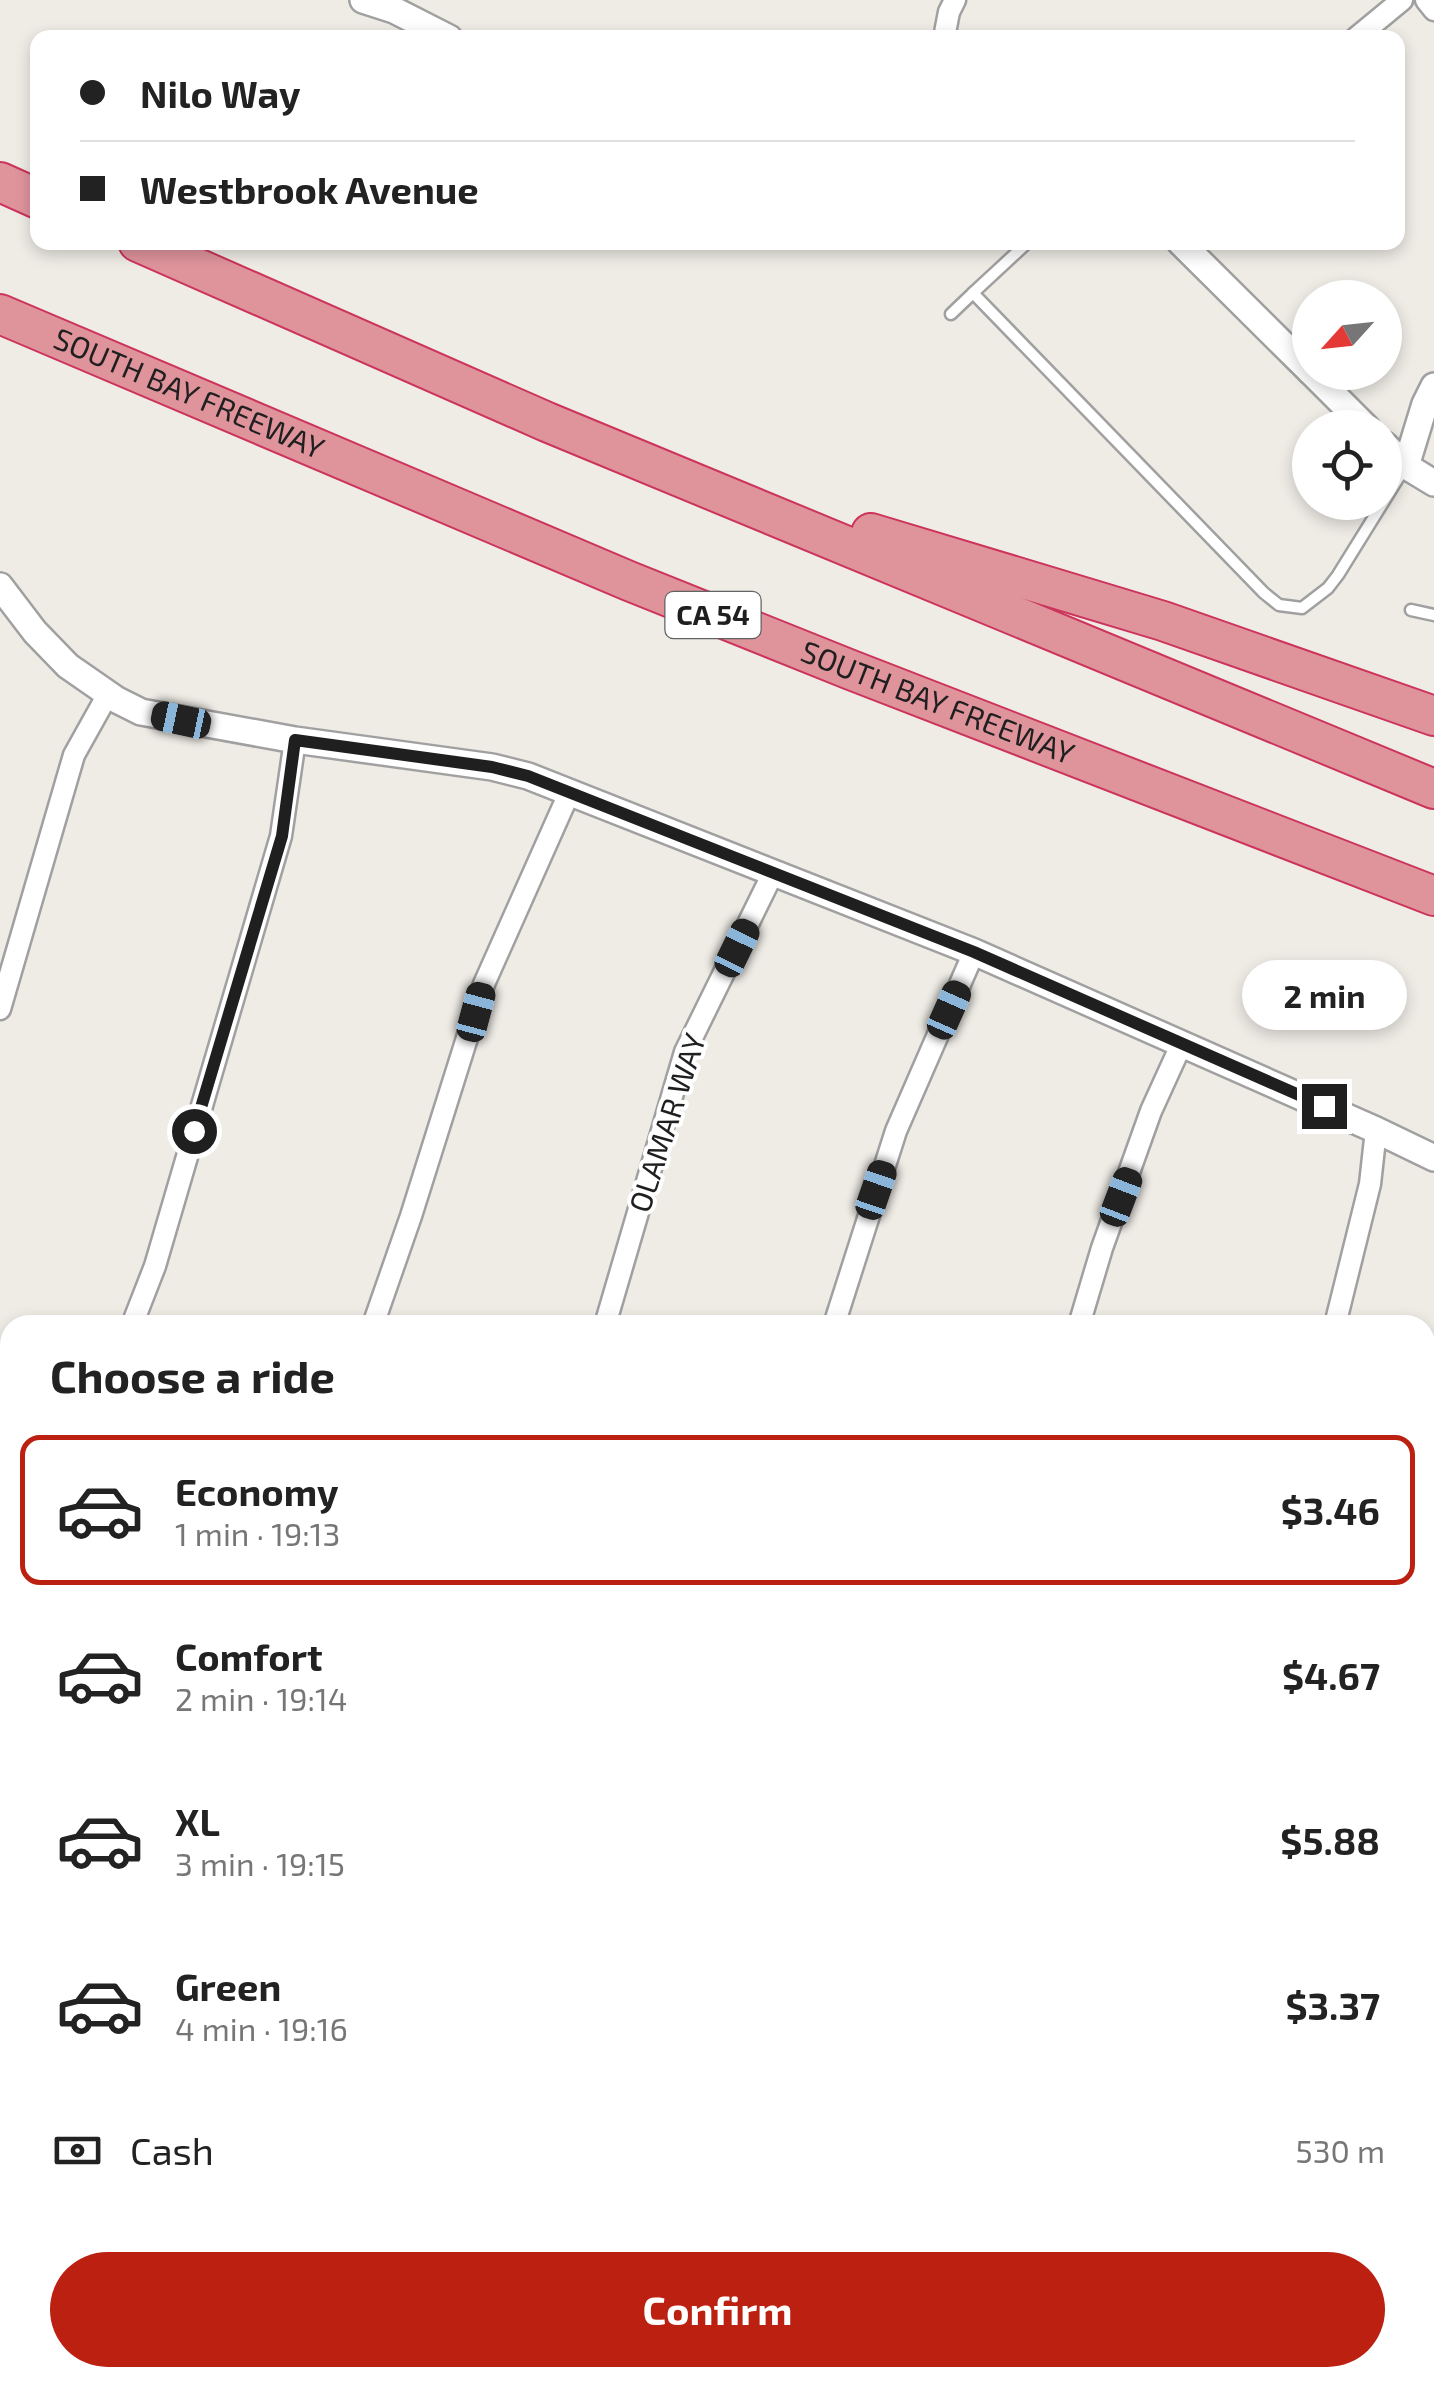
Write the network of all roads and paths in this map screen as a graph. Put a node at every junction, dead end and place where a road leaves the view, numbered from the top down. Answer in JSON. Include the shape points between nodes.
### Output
{"nodes":[{"id":1,"x":363,"y":0,"type":"edge"},
{"id":2,"x":955,"y":0,"type":"edge"},
{"id":3,"x":1402,"y":0,"type":"edge"},
{"id":4,"x":1426,"y":0,"type":"edge"},
{"id":5,"x":1434,"y":10,"type":"edge"},
{"id":6,"x":433,"y":30,"type":"edge"},
{"id":7,"x":946,"y":30,"type":"edge"},
{"id":8,"x":1366,"y":30,"type":"edge"},
{"id":9,"x":0,"y":182,"type":"edge"},
{"id":10,"x":30,"y":195,"type":"edge"},
{"id":11,"x":156,"y":250,"type":"edge"},
{"id":12,"x":1019,"y":250,"type":"edge"},
{"id":13,"x":1188,"y":250,"type":"edge"},
{"id":14,"x":973,"y":293,"type":"junction"},
{"id":15,"x":0,"y":314,"type":"edge"},
{"id":16,"x":951,"y":314,"type":"dead end"},
{"id":17,"x":1292,"y":353,"type":"edge"},
{"id":18,"x":1434,"y":386,"type":"edge"},
{"id":19,"x":1329,"y":390,"type":"edge"},
{"id":20,"x":1349,"y":410,"type":"edge"},
{"id":21,"x":1402,"y":462,"type":"edge"},
{"id":22,"x":1406,"y":466,"type":"junction"},
{"id":23,"x":672,"y":474,"type":"junction"},
{"id":24,"x":1434,"y":484,"type":"edge"},
{"id":25,"x":0,"y":586,"type":"edge"},
{"id":26,"x":1411,"y":610,"type":"dead end"},
{"id":27,"x":1434,"y":616,"type":"edge"},
{"id":28,"x":108,"y":694,"type":"junction"},
{"id":29,"x":1434,"y":716,"type":"edge"},
{"id":30,"x":295,"y":740,"type":"junction"},
{"id":31,"x":1434,"y":789,"type":"edge"},
{"id":32,"x":570,"y":791,"type":"junction"},
{"id":33,"x":773,"y":873,"type":"junction"},
{"id":34,"x":1434,"y":896,"type":"edge"},
{"id":35,"x":974,"y":952,"type":"junction"},
{"id":36,"x":0,"y":1009,"type":"edge"},
{"id":37,"x":1182,"y":1043,"type":"junction"},
{"id":38,"x":1376,"y":1130,"type":"junction"},
{"id":39,"x":1434,"y":1158,"type":"edge"},
{"id":40,"x":136,"y":1315,"type":"edge"},
{"id":41,"x":377,"y":1315,"type":"edge"},
{"id":42,"x":609,"y":1315,"type":"edge"},
{"id":43,"x":837,"y":1315,"type":"edge"},
{"id":44,"x":1082,"y":1315,"type":"edge"},
{"id":45,"x":1337,"y":1315,"type":"edge"}],
"edges":[{"from":1,"to":6,"type":"street"},
{"from":2,"to":7,"type":"street"},
{"from":3,"to":8,"type":"street"},
{"from":4,"to":5,"type":"street"},
{"from":9,"to":10,"type":"highway"},
{"from":11,"to":23,"type":"highway"},
{"from":12,"to":14,"type":"lane"},
{"from":13,"to":17,"type":"street"},
{"from":14,"to":16,"type":"lane"},
{"from":14,"to":22,"type":"lane","via":[[1279,605],[1302,608],[1328,588]]},
{"from":15,"to":34,"type":"highway","name":"SOUTH BAY FREEWAY","number":"CA 54","via":[[666,596]]},
{"from":18,"to":22,"type":"street"},
{"from":19,"to":20,"type":"street"},
{"from":21,"to":22,"type":"street"},
{"from":22,"to":24,"type":"street"},
{"from":23,"to":29,"type":"highway","via":[[1163,621]]},
{"from":23,"to":31,"type":"highway"},
{"from":25,"to":28,"type":"street","via":[[54,653]]},
{"from":26,"to":27,"type":"lane"},
{"from":28,"to":30,"type":"street","via":[[142,712]]},
{"from":28,"to":36,"type":"street","via":[[74,755]]},
{"from":30,"to":32,"type":"street","via":[[492,767]]},
{"from":30,"to":40,"type":"street","via":[[282,836]]},
{"from":32,"to":33,"type":"street"},
{"from":32,"to":41,"type":"street","via":[[484,984]]},
{"from":33,"to":35,"type":"street"},
{"from":33,"to":42,"type":"street","name":"OLAMAR WAY","via":[[685,1052]]},
{"from":35,"to":37,"type":"street"},
{"from":35,"to":43,"type":"street","via":[[896,1131]]},
{"from":37,"to":38,"type":"street"},
{"from":37,"to":44,"type":"street","via":[[1151,1111]]},
{"from":38,"to":39,"type":"street"},
{"from":38,"to":45,"type":"street","via":[[1370,1184]]}]}
